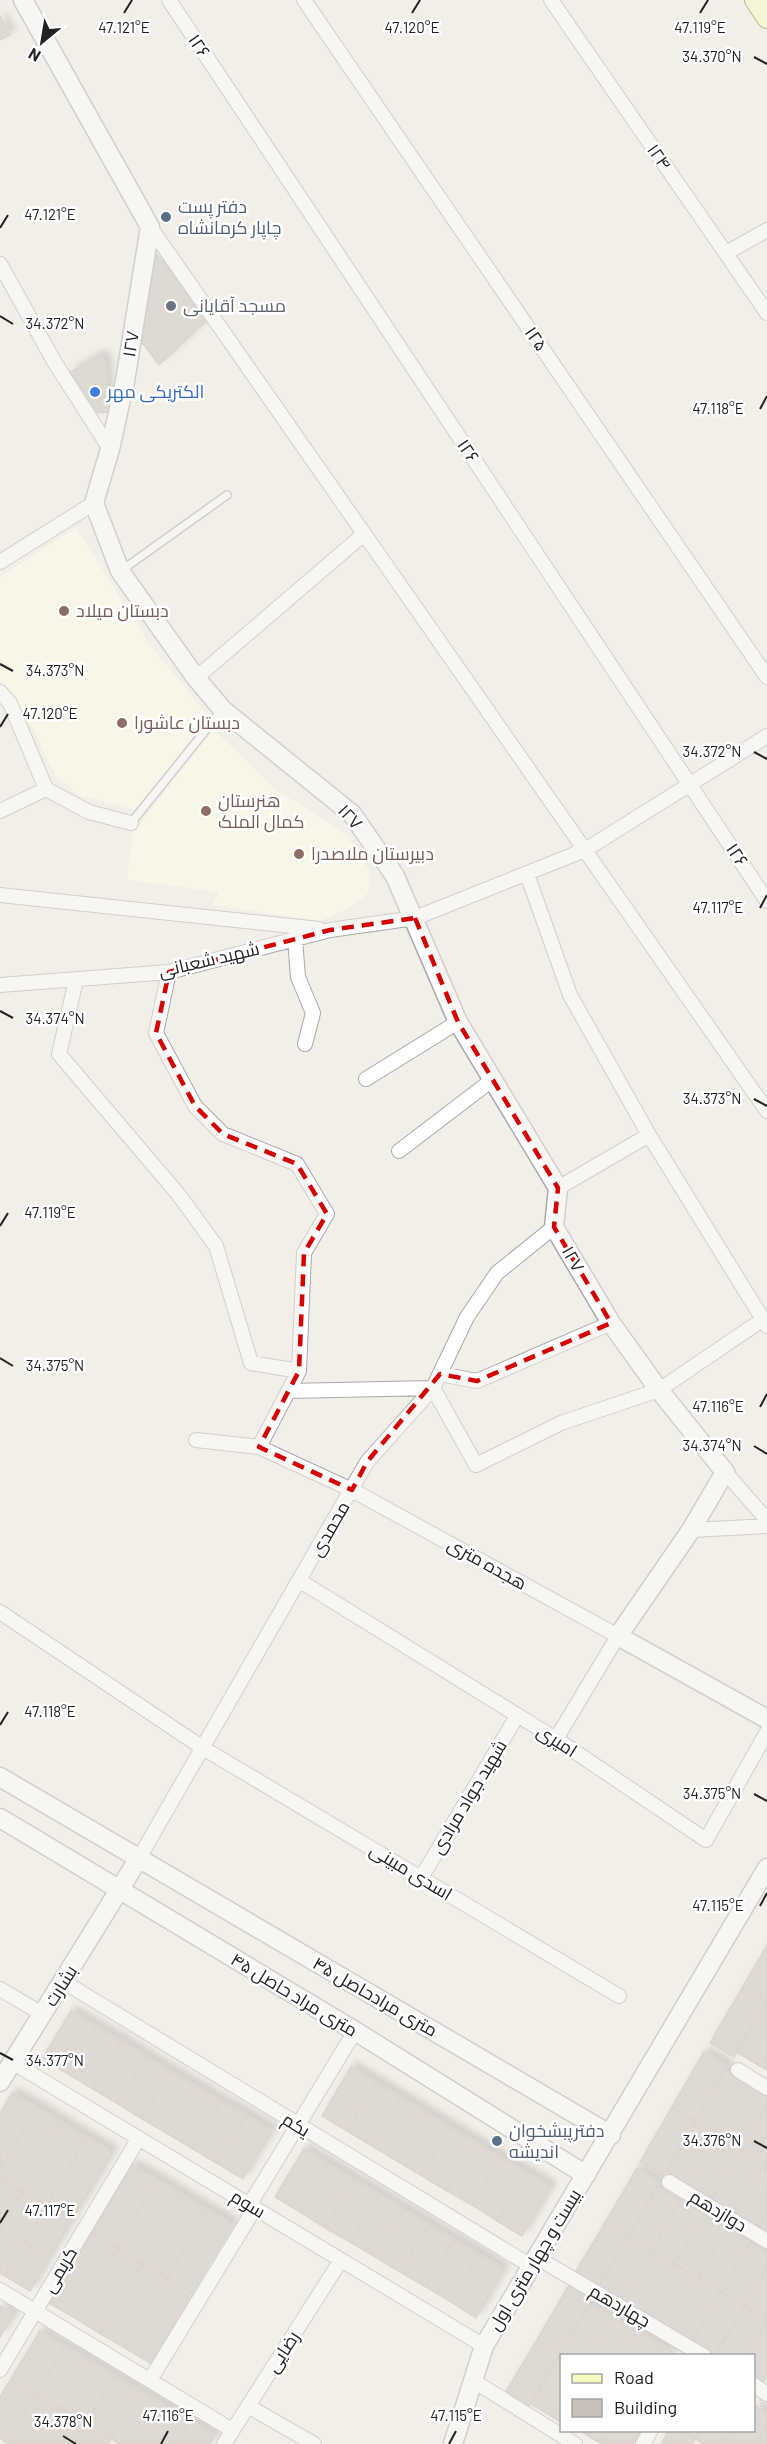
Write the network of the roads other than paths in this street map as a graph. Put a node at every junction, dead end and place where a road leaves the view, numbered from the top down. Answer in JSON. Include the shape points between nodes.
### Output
{"nodes":[{"id":1,"x":23,"y":0,"type":"edge"},
{"id":2,"x":169,"y":0,"type":"edge"},
{"id":3,"x":304,"y":0,"type":"edge"},
{"id":4,"x":551,"y":0,"type":"edge"},
{"id":5,"x":755,"y":0,"type":"edge"},
{"id":6,"x":767,"y":18,"type":"edge"},
{"id":7,"x":150,"y":227,"type":"junction"},
{"id":8,"x":767,"y":230,"type":"edge"},
{"id":9,"x":726,"y":254,"type":"junction"},
{"id":10,"x":0,"y":264,"type":"edge"},
{"id":11,"x":767,"y":313,"type":"edge"},
{"id":12,"x":110,"y":449,"type":"junction"},
{"id":13,"x":227,"y":495,"type":"dead end"},
{"id":14,"x":94,"y":503,"type":"junction"},
{"id":15,"x":364,"y":534,"type":"junction"},
{"id":16,"x":0,"y":562,"type":"edge"},
{"id":17,"x":120,"y":571,"type":"junction"},
{"id":18,"x":767,"y":677,"type":"edge"},
{"id":19,"x":196,"y":678,"type":"junction"},
{"id":20,"x":0,"y":692,"type":"edge"},
{"id":21,"x":222,"y":710,"type":"junction"},
{"id":22,"x":767,"y":736,"type":"edge"},
{"id":23,"x":691,"y":786,"type":"junction"},
{"id":24,"x":46,"y":789,"type":"junction"},
{"id":25,"x":0,"y":811,"type":"edge"},
{"id":26,"x":131,"y":823,"type":"joint"},
{"id":27,"x":585,"y":850,"type":"junction"},
{"id":28,"x":527,"y":874,"type":"junction"},
{"id":29,"x":0,"y":895,"type":"edge"},
{"id":30,"x":767,"y":901,"type":"edge"},
{"id":31,"x":415,"y":918,"type":"junction"},
{"id":32,"x":330,"y":930,"type":"junction"},
{"id":33,"x":295,"y":939,"type":"junction"},
{"id":34,"x":168,"y":972,"type":"junction"},
{"id":35,"x":76,"y":980,"type":"junction"},
{"id":36,"x":0,"y":985,"type":"edge"},
{"id":37,"x":458,"y":1022,"type":"junction"},
{"id":38,"x":305,"y":1044,"type":"dead end"},
{"id":39,"x":366,"y":1079,"type":"dead end"},
{"id":40,"x":492,"y":1080,"type":"junction"},
{"id":41,"x":767,"y":1111,"type":"edge"},
{"id":42,"x":649,"y":1135,"type":"junction"},
{"id":43,"x":399,"y":1151,"type":"dead end"},
{"id":44,"x":558,"y":1188,"type":"junction"},
{"id":45,"x":554,"y":1227,"type":"junction"},
{"id":46,"x":610,"y":1323,"type":"junction"},
{"id":47,"x":764,"y":1323,"type":"edge"},
{"id":48,"x":299,"y":1371,"type":"junction"},
{"id":49,"x":440,"y":1374,"type":"junction"},
{"id":50,"x":433,"y":1388,"type":"junction"},
{"id":51,"x":659,"y":1390,"type":"junction"},
{"id":52,"x":288,"y":1391,"type":"junction"},
{"id":53,"x":195,"y":1440,"type":"dead end"},
{"id":54,"x":259,"y":1447,"type":"junction"},
{"id":55,"x":725,"y":1472,"type":"junction"},
{"id":56,"x":352,"y":1490,"type":"junction"},
{"id":57,"x":767,"y":1520,"type":"edge"},
{"id":58,"x":767,"y":1526,"type":"edge"},
{"id":59,"x":691,"y":1530,"type":"junction"},
{"id":60,"x":300,"y":1581,"type":"junction"},
{"id":61,"x":0,"y":1612,"type":"edge"},
{"id":62,"x":618,"y":1636,"type":"junction"},
{"id":63,"x":517,"y":1716,"type":"junction"},
{"id":64,"x":767,"y":1719,"type":"edge"},
{"id":65,"x":767,"y":1732,"type":"edge"},
{"id":66,"x":556,"y":1739,"type":"junction"},
{"id":67,"x":203,"y":1748,"type":"junction"},
{"id":68,"x":0,"y":1777,"type":"edge"},
{"id":69,"x":0,"y":1818,"type":"edge"},
{"id":70,"x":140,"y":1858,"type":"junction"},
{"id":71,"x":767,"y":1868,"type":"edge"},
{"id":72,"x":421,"y":1878,"type":"junction"},
{"id":73,"x":121,"y":1890,"type":"junction"},
{"id":74,"x":761,"y":1892,"type":"edge"},
{"id":75,"x":64,"y":1982,"type":"junction"},
{"id":76,"x":0,"y":1989,"type":"edge"},
{"id":77,"x":619,"y":1996,"type":"dead end"},
{"id":78,"x":44,"y":2015,"type":"junction"},
{"id":79,"x":355,"y":2031,"type":"junction"},
{"id":80,"x":12,"y":2062,"type":"junction"},
{"id":81,"x":738,"y":2070,"type":"dead end"},
{"id":82,"x":0,"y":2082,"type":"edge"},
{"id":83,"x":767,"y":2088,"type":"edge"},
{"id":84,"x":297,"y":2126,"type":"junction"},
{"id":85,"x":611,"y":2135,"type":"junction"},
{"id":86,"x":140,"y":2138,"type":"junction"},
{"id":87,"x":586,"y":2175,"type":"junction"},
{"id":88,"x":669,"y":2182,"type":"dead end"},
{"id":89,"x":253,"y":2206,"type":"junction"},
{"id":90,"x":767,"y":2241,"type":"edge"},
{"id":91,"x":341,"y":2259,"type":"junction"},
{"id":92,"x":533,"y":2261,"type":"junction"},
{"id":93,"x":0,"y":2290,"type":"edge"},
{"id":94,"x":34,"y":2312,"type":"junction"},
{"id":95,"x":484,"y":2346,"type":"junction"},
{"id":96,"x":699,"y":2354,"type":"edge"},
{"id":97,"x":0,"y":2370,"type":"edge"},
{"id":98,"x":150,"y":2380,"type":"junction"},
{"id":99,"x":472,"y":2380,"type":"junction"},
{"id":100,"x":248,"y":2406,"type":"junction"},
{"id":101,"x":232,"y":2430,"type":"junction"},
{"id":102,"x":224,"y":2444,"type":"edge"},
{"id":103,"x":314,"y":2444,"type":"edge"},
{"id":104,"x":453,"y":2444,"type":"edge"},
{"id":105,"x":575,"y":2444,"type":"edge"}],
"edges":[{"from":1,"to":7,"type":"street"},
{"from":2,"to":23,"type":"street","name":"۱۲۶"},
{"from":3,"to":18,"type":"street","name":"۱۲۵"},
{"from":4,"to":9,"type":"street","name":"۱۲۴"},
{"from":5,"to":6,"type":"main road"},
{"from":7,"to":12,"type":"street","name":"۱۲۷"},
{"from":7,"to":15,"type":"street"},
{"from":8,"to":9,"type":"street"},
{"from":9,"to":11,"type":"street","name":"۱۲۴"},
{"from":10,"to":12,"type":"street","via":[[55,363]]},
{"from":12,"to":14,"type":"street","name":"۱۲۷"},
{"from":13,"to":17,"type":"lane"},
{"from":14,"to":16,"type":"street"},
{"from":14,"to":17,"type":"street","name":"۱۲۷"},
{"from":15,"to":19,"type":"street"},
{"from":15,"to":27,"type":"street"},
{"from":17,"to":19,"type":"street","name":"۱۲۷"},
{"from":19,"to":21,"type":"street","name":"۱۲۷"},
{"from":20,"to":24,"type":"street","via":[[10,703]]},
{"from":21,"to":26,"type":"lane"},
{"from":21,"to":31,"type":"street","name":"۱۲۷","via":[[352,814],[395,876]]},
{"from":22,"to":23,"type":"street","name":"شهید شعبانی"},
{"from":23,"to":27,"type":"street","name":"شهید شعبانی"},
{"from":23,"to":30,"type":"street","name":"۱۲۶"},
{"from":24,"to":25,"type":"street"},
{"from":24,"to":26,"type":"street","via":[[89,812]]},
{"from":27,"to":28,"type":"street","name":"شهید شعبانی"},
{"from":27,"to":41,"type":"street"},
{"from":28,"to":31,"type":"street","name":"شهید شعبانی"},
{"from":28,"to":42,"type":"street","via":[[570,995]]},
{"from":29,"to":32,"type":"street"},
{"from":31,"to":32,"type":"street","name":"شهید شعبانی"},
{"from":31,"to":37,"type":"street","name":"۱۲۷"},
{"from":32,"to":33,"type":"street","name":"شهید شعبانی"},
{"from":33,"to":34,"type":"street","name":"شهید شعبانی"},
{"from":33,"to":38,"type":"street","via":[[298,977],[313,1013]]},
{"from":34,"to":35,"type":"street","name":"شهید شعبانی"},
{"from":34,"to":48,"type":"street","via":[[156,1033],[195,1106],[223,1134],[297,1164],[327,1215],[303,1253]]},
{"from":35,"to":36,"type":"street","name":"شهید شعبانی"},
{"from":35,"to":48,"type":"street","via":[[60,1054],[178,1194],[216,1246],[251,1363]]},
{"from":37,"to":39,"type":"street"},
{"from":37,"to":40,"type":"street","name":"۱۲۷"},
{"from":40,"to":43,"type":"street"},
{"from":40,"to":44,"type":"street","name":"۱۲۷"},
{"from":42,"to":44,"type":"street"},
{"from":42,"to":47,"type":"street"},
{"from":44,"to":45,"type":"street","name":"۱۲۷"},
{"from":45,"to":46,"type":"street","name":"۱۲۷"},
{"from":45,"to":49,"type":"street","name":"محمدی","via":[[496,1273],[467,1317]]},
{"from":46,"to":49,"type":"street","via":[[477,1381]]},
{"from":46,"to":51,"type":"street","name":"۱۲۷"},
{"from":47,"to":51,"type":"street"},
{"from":48,"to":52,"type":"street"},
{"from":49,"to":50,"type":"street","name":"محمدی"},
{"from":50,"to":51,"type":"street","via":[[476,1465],[561,1424]]},
{"from":50,"to":52,"type":"street"},
{"from":50,"to":56,"type":"street","name":"محمدی","via":[[367,1462]]},
{"from":51,"to":55,"type":"street","name":"۱۲۷"},
{"from":52,"to":54,"type":"street"},
{"from":53,"to":54,"type":"street","name":"هجده متری"},
{"from":54,"to":56,"type":"street","name":"هجده متری"},
{"from":55,"to":57,"type":"street"},
{"from":55,"to":59,"type":"street"},
{"from":56,"to":60,"type":"street","name":"محمدی"},
{"from":56,"to":62,"type":"street","name":"هجده متری"},
{"from":58,"to":59,"type":"street"},
{"from":59,"to":62,"type":"street"},
{"from":60,"to":63,"type":"street","name":"امیری"},
{"from":60,"to":67,"type":"street","name":"محمدی"},
{"from":61,"to":67,"type":"street","name":"اسدی مبینی"},
{"from":62,"to":64,"type":"street","name":"هجده متری"},
{"from":62,"to":66,"type":"street"},
{"from":63,"to":66,"type":"street","name":"امیری"},
{"from":63,"to":72,"type":"street","name":"شهید جواد مرادی"},
{"from":65,"to":66,"type":"street","name":"امیری","via":[[705,1840]]},
{"from":67,"to":70,"type":"street","name":"محمدی"},
{"from":67,"to":72,"type":"street","name":"اسدی مبینی"},
{"from":68,"to":70,"type":"street"},
{"from":69,"to":73,"type":"street","name":"۴۵ متری مراد حاصل"},
{"from":70,"to":73,"type":"street","name":"بشارت"},
{"from":70,"to":85,"type":"street","name":"۴۵ متری مرادحاصل"},
{"from":71,"to":74,"type":"street","name":"بیست و چهار متری اول"},
{"from":72,"to":77,"type":"street","name":"اسدی مبینی"},
{"from":73,"to":75,"type":"street","name":"بشارت"},
{"from":73,"to":79,"type":"street","name":"۴۵ متری مراد حاصل"},
{"from":74,"to":85,"type":"street","name":"بیست و چهار متری اول"},
{"from":75,"to":78,"type":"street","name":"بشارت"},
{"from":75,"to":84,"type":"street","name":"یکم"},
{"from":76,"to":78,"type":"street"},
{"from":78,"to":80,"type":"street","name":"بشارت"},
{"from":79,"to":84,"type":"street"},
{"from":79,"to":87,"type":"street","name":"۴۵ متری مراد حاصل"},
{"from":80,"to":82,"type":"street","name":"بشارت"},
{"from":80,"to":86,"type":"street","name":"سوم"},
{"from":81,"to":83,"type":"street"},
{"from":84,"to":89,"type":"street"},
{"from":84,"to":92,"type":"street","name":"یکم"},
{"from":85,"to":87,"type":"street","name":"بیست و چهار متری اول"},
{"from":86,"to":89,"type":"street","name":"سوم"},
{"from":86,"to":94,"type":"street","name":"کریمی"},
{"from":87,"to":92,"type":"street","name":"بیست و چهار متری اول"},
{"from":88,"to":90,"type":"street","name":"دوازدهم"},
{"from":89,"to":91,"type":"street","name":"سوم"},
{"from":89,"to":98,"type":"street"},
{"from":91,"to":95,"type":"street","name":"سوم"},
{"from":91,"to":100,"type":"street","name":"رضایی"},
{"from":92,"to":95,"type":"street","name":"بیست و چهار متری اول"},
{"from":92,"to":96,"type":"street","name":"چهاردهم"},
{"from":93,"to":94,"type":"street"},
{"from":94,"to":97,"type":"street","name":"کریمی"},
{"from":94,"to":98,"type":"street"},
{"from":95,"to":99,"type":"street","name":"بیست و چهار متری اول"},
{"from":98,"to":101,"type":"street"},
{"from":99,"to":104,"type":"street","name":"بیست و چهار متری اول"},
{"from":99,"to":105,"type":"street"},
{"from":100,"to":101,"type":"street","name":"رضایی"},
{"from":100,"to":103,"type":"street"},
{"from":101,"to":102,"type":"street","name":"رضایی"}]}
